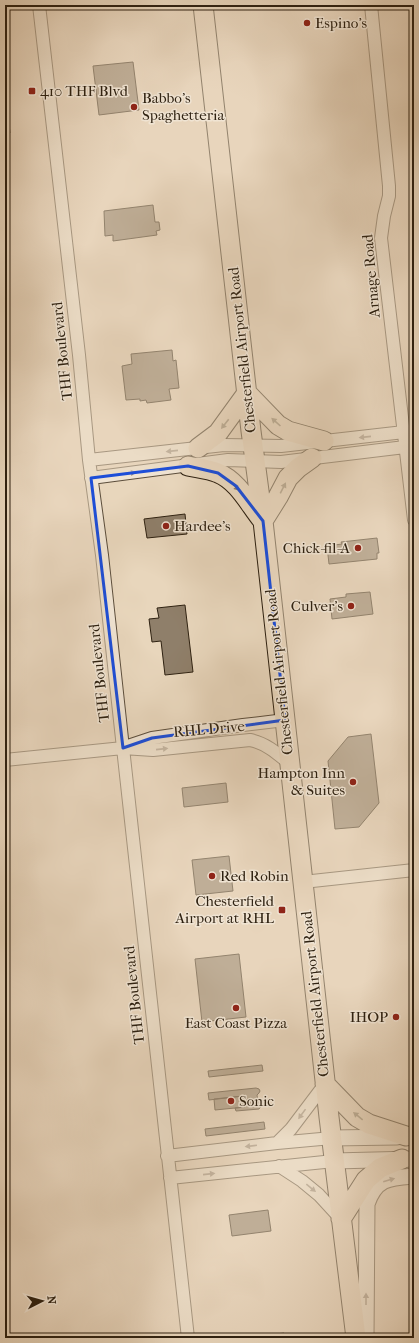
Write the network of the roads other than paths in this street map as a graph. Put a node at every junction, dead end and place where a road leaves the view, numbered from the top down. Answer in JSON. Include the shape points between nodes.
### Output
{"nodes":[{"id":1,"x":40,"y":5,"type":"edge"},
{"id":2,"x":203,"y":5,"type":"edge"},
{"id":3,"x":371,"y":5,"type":"edge"},
{"id":4,"x":247,"y":393,"type":"junction"},
{"id":5,"x":404,"y":432,"type":"junction"},
{"id":6,"x":324,"y":441,"type":"junction"},
{"id":7,"x":406,"y":447,"type":"junction"},
{"id":8,"x":198,"y":448,"type":"junction"},
{"id":9,"x":254,"y":453,"type":"junction"},
{"id":10,"x":312,"y":458,"type":"junction"},
{"id":11,"x":89,"y":460,"type":"junction"},
{"id":12,"x":188,"y":466,"type":"junction"},
{"id":13,"x":92,"y":478,"type":"junction"},
{"id":14,"x":414,"y":520,"type":"edge"},
{"id":15,"x":263,"y":521,"type":"junction"},
{"id":16,"x":284,"y":720,"type":"junction"},
{"id":17,"x":123,"y":748,"type":"junction"},
{"id":18,"x":5,"y":760,"type":"edge"},
{"id":19,"x":290,"y":764,"type":"junction"},
{"id":20,"x":414,"y":870,"type":"edge"},
{"id":21,"x":303,"y":882,"type":"junction"},
{"id":22,"x":325,"y":1084,"type":"junction"},
{"id":23,"x":410,"y":1136,"type":"edge"},
{"id":24,"x":332,"y":1138,"type":"junction"},
{"id":25,"x":276,"y":1143,"type":"junction"},
{"id":26,"x":167,"y":1156,"type":"junction"},
{"id":27,"x":408,"y":1159,"type":"edge"},
{"id":28,"x":334,"y":1160,"type":"junction"},
{"id":29,"x":279,"y":1166,"type":"junction"},
{"id":30,"x":414,"y":1176,"type":"edge"},
{"id":31,"x":170,"y":1178,"type":"junction"},
{"id":32,"x":341,"y":1219,"type":"junction"},
{"id":33,"x":188,"y":1338,"type":"edge"},
{"id":34,"x":356,"y":1338,"type":"edge"},
{"id":35,"x":366,"y":1338,"type":"edge"}],
"edges":[{"from":1,"to":11,"type":"street","name":"THF Boulevard"},
{"from":2,"to":4,"type":"main road","name":"Chesterfield Airport Road"},
{"from":3,"to":5,"type":"street","name":"Arnage Road","via":[[389,186],[381,238]]},
{"from":6,"to":4,"type":"main road","one_way":true,"via":[[288,431],[278,425]]},
{"from":4,"to":8,"type":"main road","one_way":true,"via":[[218,432]]},
{"from":4,"to":9,"type":"main road","name":"Chesterfield Airport Road"},
{"from":5,"to":6,"type":"street","one_way":true},
{"from":5,"to":7,"type":"street","name":"Arnage Road"},
{"from":6,"to":9,"type":"street","via":[[281,446]]},
{"from":7,"to":10,"type":"street"},
{"from":7,"to":14,"type":"street","name":"Arnage Road"},
{"from":8,"to":9,"type":"street","via":[[224,446]]},
{"from":8,"to":11,"type":"street","one_way":true},
{"from":9,"to":10,"type":"street","via":[[281,462]]},
{"from":9,"to":12,"type":"street"},
{"from":9,"to":15,"type":"main road","name":"Chesterfield Airport Road"},
{"from":15,"to":10,"type":"main road","one_way":true,"via":[[288,478]]},
{"from":11,"to":13,"type":"street","name":"THF Boulevard"},
{"from":13,"to":12,"type":"street","one_way":true},
{"from":12,"to":15,"type":"main road","one_way":true,"via":[[218,473],[228,479]]},
{"from":13,"to":17,"type":"street","name":"THF Boulevard"},
{"from":15,"to":16,"type":"main road","name":"Chesterfield Airport Road"},
{"from":16,"to":17,"type":"street","name":"RHL Drive","via":[[152,738]]},
{"from":16,"to":19,"type":"main road","name":"Chesterfield Airport Road"},
{"from":17,"to":18,"type":"street","name":"RHL Drive"},
{"from":17,"to":19,"type":"street","name":"RHL Drive","one_way":true,"via":[[152,750],[250,740],[266,746]]},
{"from":17,"to":26,"type":"street","name":"THF Boulevard"},
{"from":19,"to":21,"type":"main road","name":"Chesterfield Airport Road"},
{"from":20,"to":21,"type":"street"},
{"from":21,"to":22,"type":"main road","name":"Chesterfield Airport Road"},
{"from":23,"to":22,"type":"main road","one_way":true,"via":[[369,1124],[357,1116]]},
{"from":22,"to":24,"type":"main road","name":"Chesterfield Airport Road"},
{"from":22,"to":25,"type":"street","one_way":true,"via":[[291,1129]]},
{"from":23,"to":24,"type":"street"},
{"from":24,"to":25,"type":"street"},
{"from":24,"to":28,"type":"main road","name":"Chesterfield Airport Road"},
{"from":25,"to":26,"type":"street","one_way":true},
{"from":26,"to":31,"type":"street","name":"THF Boulevard"},
{"from":27,"to":28,"type":"street"},
{"from":27,"to":32,"type":"main road","via":[[380,1168],[366,1180]]},
{"from":28,"to":29,"type":"street"},
{"from":28,"to":32,"type":"main road","name":"Chesterfield Airport Road"},
{"from":31,"to":29,"type":"street","one_way":true},
{"from":29,"to":32,"type":"street","one_way":true,"via":[[319,1195]]},
{"from":35,"to":30,"type":"street","one_way":true,"via":[[367,1204],[371,1193],[381,1182]]},
{"from":31,"to":33,"type":"street","name":"THF Boulevard"},
{"from":32,"to":34,"type":"main road","name":"Chesterfield Airport Road"}]}
